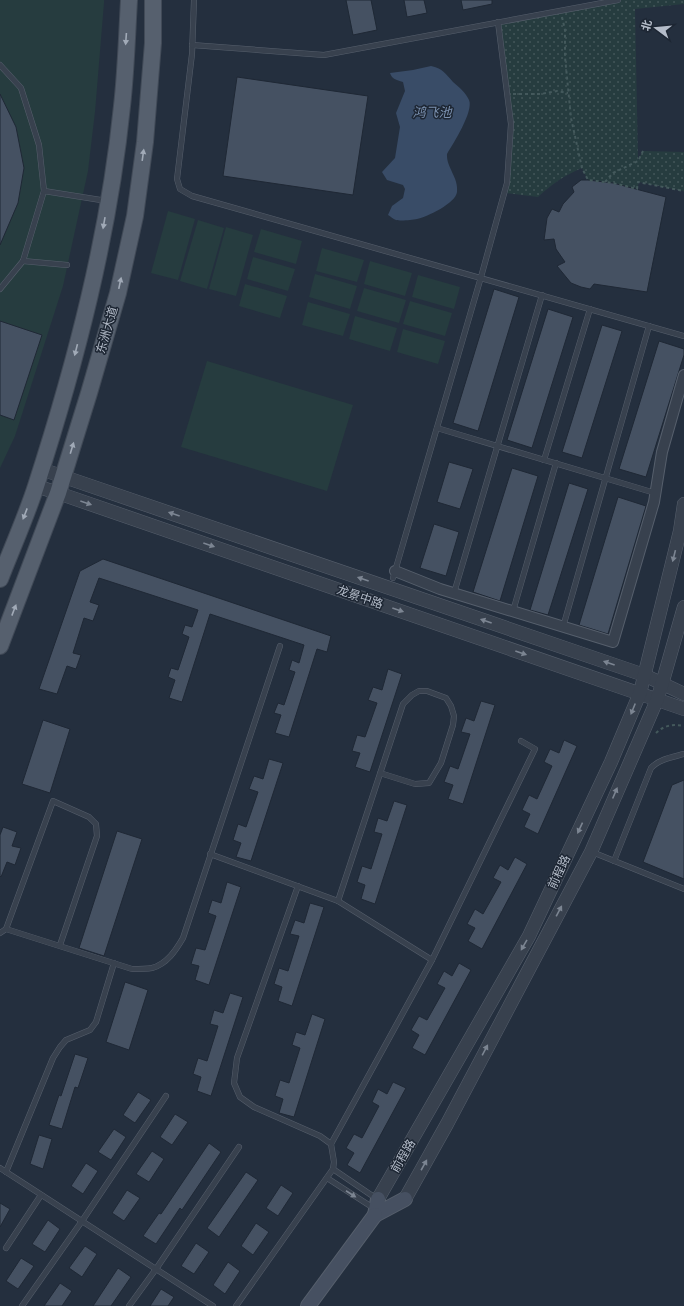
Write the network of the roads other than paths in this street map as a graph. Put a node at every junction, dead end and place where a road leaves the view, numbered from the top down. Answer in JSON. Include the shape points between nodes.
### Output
{"nodes":[{"id":1,"x":129,"y":0,"type":"edge"},
{"id":2,"x":153,"y":0,"type":"edge"},
{"id":3,"x":194,"y":0,"type":"edge"},
{"id":4,"x":618,"y":0,"type":"edge"},
{"id":5,"x":498,"y":22,"type":"junction"},
{"id":6,"x":192,"y":46,"type":"junction"},
{"id":7,"x":0,"y":65,"type":"edge"},
{"id":8,"x":44,"y":191,"type":"junction"},
{"id":9,"x":108,"y":202,"type":"junction"},
{"id":10,"x":23,"y":260,"type":"junction"},
{"id":11,"x":67,"y":265,"type":"dead end"},
{"id":12,"x":481,"y":277,"type":"junction"},
{"id":13,"x":0,"y":290,"type":"edge"},
{"id":14,"x":542,"y":295,"type":"junction"},
{"id":15,"x":590,"y":309,"type":"junction"},
{"id":16,"x":649,"y":326,"type":"junction"},
{"id":17,"x":684,"y":336,"type":"edge"},
{"id":18,"x":684,"y":374,"type":"edge"},
{"id":19,"x":437,"y":428,"type":"junction"},
{"id":20,"x":497,"y":446,"type":"junction"},
{"id":21,"x":544,"y":460,"type":"junction"},
{"id":22,"x":556,"y":463,"type":"junction"},
{"id":23,"x":41,"y":469,"type":"junction"},
{"id":24,"x":63,"y":477,"type":"junction"},
{"id":25,"x":606,"y":478,"type":"junction"},
{"id":26,"x":36,"y":486,"type":"junction"},
{"id":27,"x":58,"y":493,"type":"junction"},
{"id":28,"x":655,"y":493,"type":"junction"},
{"id":29,"x":684,"y":504,"type":"edge"},
{"id":30,"x":394,"y":575,"type":"joint"},
{"id":31,"x":0,"y":579,"type":"edge"},
{"id":32,"x":454,"y":593,"type":"junction"},
{"id":33,"x":684,"y":607,"type":"edge"},
{"id":34,"x":513,"y":611,"type":"junction"},
{"id":35,"x":563,"y":627,"type":"junction"},
{"id":36,"x":0,"y":646,"type":"edge"},
{"id":37,"x":280,"y":646,"type":"dead end"},
{"id":38,"x":644,"y":675,"type":"junction"},
{"id":39,"x":662,"y":684,"type":"junction"},
{"id":40,"x":640,"y":693,"type":"junction"},
{"id":41,"x":684,"y":694,"type":"edge"},
{"id":42,"x":657,"y":700,"type":"junction"},
{"id":43,"x":684,"y":709,"type":"edge"},
{"id":44,"x":521,"y":741,"type":"dead end"},
{"id":45,"x":684,"y":754,"type":"edge"},
{"id":46,"x":380,"y":774,"type":"junction"},
{"id":47,"x":591,"y":852,"type":"junction"},
{"id":48,"x":210,"y":854,"type":"junction"},
{"id":49,"x":614,"y":861,"type":"junction"},
{"id":50,"x":298,"y":886,"type":"junction"},
{"id":51,"x":684,"y":889,"type":"edge"},
{"id":52,"x":338,"y":901,"type":"junction"},
{"id":53,"x":6,"y":929,"type":"junction"},
{"id":54,"x":0,"y":933,"type":"edge"},
{"id":55,"x":60,"y":945,"type":"junction"},
{"id":56,"x":432,"y":960,"type":"junction"},
{"id":57,"x":114,"y":963,"type":"junction"},
{"id":58,"x":166,"y":1096,"type":"dead end"},
{"id":59,"x":330,"y":1144,"type":"junction"},
{"id":60,"x":239,"y":1147,"type":"dead end"},
{"id":61,"x":0,"y":1168,"type":"edge"},
{"id":62,"x":333,"y":1169,"type":"junction"},
{"id":63,"x":6,"y":1172,"type":"junction"},
{"id":64,"x":327,"y":1178,"type":"junction"},
{"id":65,"x":41,"y":1195,"type":"junction"},
{"id":66,"x":405,"y":1199,"type":"joint"},
{"id":67,"x":376,"y":1208,"type":"junction"},
{"id":68,"x":82,"y":1221,"type":"junction"},
{"id":69,"x":6,"y":1248,"type":"dead end"},
{"id":70,"x":156,"y":1269,"type":"junction"},
{"id":71,"x":22,"y":1306,"type":"edge"},
{"id":72,"x":129,"y":1306,"type":"edge"},
{"id":73,"x":213,"y":1306,"type":"edge"},
{"id":74,"x":236,"y":1306,"type":"edge"},
{"id":75,"x":308,"y":1306,"type":"edge"}],
"edges":[{"from":1,"to":9,"type":"main road","name":"东洲大道","one_way":true,"via":[[122,106]]},
{"from":24,"to":2,"type":"main road","name":"东洲大道","one_way":true,"via":[[118,293],[135,216],[145,142],[153,43]]},
{"from":3,"to":6,"type":"lane"},
{"from":4,"to":5,"type":"lane"},
{"from":5,"to":6,"type":"lane","via":[[324,55]]},
{"from":5,"to":12,"type":"lane","via":[[511,124],[507,183]]},
{"from":6,"to":12,"type":"lane","via":[[177,179],[180,189],[192,196]]},
{"from":7,"to":8,"type":"lane","via":[[21,88],[39,145]]},
{"from":8,"to":9,"type":"lane"},
{"from":8,"to":10,"type":"lane"},
{"from":9,"to":23,"type":"main road","name":"东洲大道","one_way":true,"via":[[95,275],[72,370]]},
{"from":10,"to":11,"type":"lane"},
{"from":10,"to":13,"type":"lane"},
{"from":12,"to":14,"type":"lane"},
{"from":12,"to":19,"type":"lane"},
{"from":14,"to":15,"type":"lane"},
{"from":14,"to":20,"type":"lane"},
{"from":15,"to":16,"type":"lane"},
{"from":15,"to":21,"type":"lane"},
{"from":16,"to":17,"type":"lane"},
{"from":16,"to":25,"type":"lane"},
{"from":18,"to":28,"type":"street","via":[[662,452]]},
{"from":19,"to":20,"type":"lane"},
{"from":19,"to":30,"type":"lane"},
{"from":20,"to":21,"type":"lane"},
{"from":20,"to":32,"type":"lane"},
{"from":21,"to":22,"type":"lane"},
{"from":22,"to":25,"type":"lane"},
{"from":22,"to":34,"type":"lane"},
{"from":23,"to":24,"type":"street","name":"龙景中路"},
{"from":23,"to":26,"type":"main road","name":"东洲大道"},
{"from":24,"to":27,"type":"main road","name":"东洲大道"},
{"from":38,"to":24,"type":"street","name":"龙景中路","one_way":true},
{"from":25,"to":28,"type":"lane"},
{"from":25,"to":35,"type":"lane"},
{"from":26,"to":27,"type":"street","name":"龙景中路"},
{"from":26,"to":31,"type":"main road","name":"东洲大道","one_way":true},
{"from":36,"to":27,"type":"main road","name":"东洲大道","one_way":true},
{"from":27,"to":40,"type":"street","name":"龙景中路","one_way":true},
{"from":28,"to":35,"type":"street","via":[[613,642]]},
{"from":29,"to":38,"type":"street","name":"前程路","one_way":true,"via":[[680,531]]},
{"from":30,"to":32,"type":"street"},
{"from":32,"to":34,"type":"street"},
{"from":33,"to":39,"type":"street","name":"前程路"},
{"from":34,"to":35,"type":"street"},
{"from":37,"to":48,"type":"lane"},
{"from":38,"to":39,"type":"street","name":"龙景中路"},
{"from":38,"to":40,"type":"street","name":"前程路"},
{"from":39,"to":41,"type":"street","name":"龙景中路"},
{"from":39,"to":42,"type":"street","name":"前程路"},
{"from":40,"to":42,"type":"street","name":"龙景中路"},
{"from":40,"to":67,"type":"street","name":"前程路","one_way":true,"via":[[611,762],[529,936]]},
{"from":42,"to":43,"type":"street","name":"龙景中路"},
{"from":47,"to":42,"type":"street","name":"前程路","one_way":true},
{"from":44,"to":56,"type":"lane","via":[[535,749]]},
{"from":45,"to":49,"type":"lane","via":[[660,761],[651,768]]},
{"from":46,"to":46,"type":"lane","via":[[403,704],[419,691],[446,698],[454,716],[453,725],[441,763],[429,783],[415,784]]},
{"from":46,"to":52,"type":"lane"},
{"from":47,"to":49,"type":"lane"},
{"from":66,"to":47,"type":"street","name":"前程路","one_way":true},
{"from":48,"to":50,"type":"lane"},
{"from":48,"to":57,"type":"lane","via":[[183,938],[176,951],[152,968],[132,969]]},
{"from":49,"to":51,"type":"lane"},
{"from":50,"to":52,"type":"lane"},
{"from":50,"to":59,"type":"lane","via":[[236,1058],[234,1083],[240,1097],[254,1107],[320,1136]]},
{"from":52,"to":56,"type":"lane"},
{"from":53,"to":54,"type":"lane"},
{"from":53,"to":55,"type":"lane"},
{"from":53,"to":55,"type":"lane","via":[[53,801],[90,817],[96,824],[97,836]]},
{"from":55,"to":57,"type":"lane"},
{"from":56,"to":59,"type":"lane"},
{"from":57,"to":63,"type":"lane","via":[[96,1022],[90,1030],[66,1040],[56,1052]]},
{"from":58,"to":68,"type":"lane"},
{"from":59,"to":62,"type":"lane"},
{"from":60,"to":70,"type":"lane"},
{"from":61,"to":63,"type":"lane"},
{"from":62,"to":64,"type":"lane"},
{"from":62,"to":67,"type":"lane"},
{"from":63,"to":65,"type":"lane"},
{"from":64,"to":67,"type":"lane","one_way":true},
{"from":64,"to":74,"type":"lane"},
{"from":65,"to":68,"type":"lane"},
{"from":65,"to":69,"type":"lane"},
{"from":66,"to":67,"type":"main road","name":"前程路"},
{"from":67,"to":75,"type":"main road","name":"前程路"},
{"from":68,"to":70,"type":"lane"},
{"from":68,"to":71,"type":"lane"},
{"from":70,"to":72,"type":"lane"},
{"from":70,"to":73,"type":"lane"}]}
